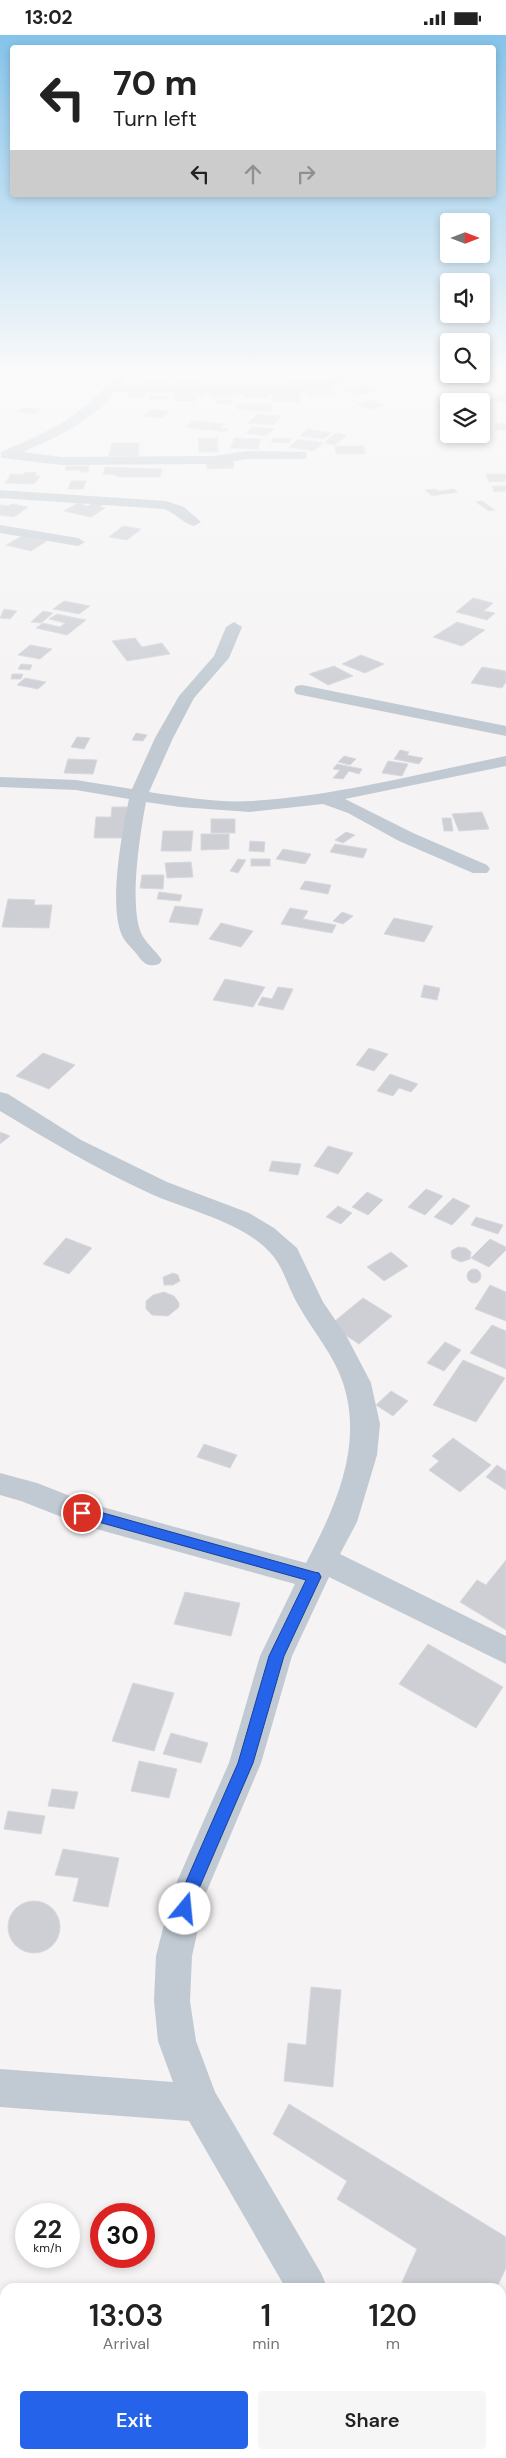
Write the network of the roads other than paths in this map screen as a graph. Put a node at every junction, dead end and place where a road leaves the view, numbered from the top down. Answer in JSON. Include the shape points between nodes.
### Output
{"nodes":[{"id":1,"x":0,"y":494,"type":"edge"},
{"id":2,"x":194,"y":522,"type":"dead end"},
{"id":3,"x":0,"y":529,"type":"edge"},
{"id":4,"x":78,"y":542,"type":"dead end"},
{"id":5,"x":234,"y":627,"type":"dead end"},
{"id":6,"x":302,"y":690,"type":"dead end"},
{"id":7,"x":506,"y":731,"type":"edge"},
{"id":8,"x":506,"y":761,"type":"edge"},
{"id":9,"x":0,"y":782,"type":"edge"},
{"id":10,"x":139,"y":794,"type":"junction"},
{"id":11,"x":325,"y":798,"type":"junction"},
{"id":12,"x":480,"y":869,"type":"dead end"},
{"id":13,"x":152,"y":960,"type":"dead end"},
{"id":14,"x":0,"y":1099,"type":"edge"},
{"id":15,"x":0,"y":1484,"type":"edge"},
{"id":16,"x":319,"y":1569,"type":"junction"},
{"id":17,"x":506,"y":1651,"type":"edge"},
{"id":18,"x":0,"y":2088,"type":"edge"},
{"id":19,"x":200,"y":2103,"type":"junction"},
{"id":20,"x":305,"y":2283,"type":"edge"}],
"edges":[{"from":1,"to":2,"type":"street","via":[[166,505]]},
{"from":3,"to":4,"type":"street"},
{"from":5,"to":10,"type":"street","via":[[221,658],[187,696]]},
{"from":6,"to":7,"type":"street"},
{"from":8,"to":11,"type":"street"},
{"from":9,"to":10,"type":"street","via":[[76,785]]},
{"from":10,"to":11,"type":"street","via":[[180,802],[250,807]]},
{"from":10,"to":13,"type":"street","via":[[131,832],[126,906],[131,934]]},
{"from":11,"to":12,"type":"street"},
{"from":14,"to":16,"type":"street","via":[[73,1145],[158,1188],[240,1219],[265,1234],[288,1254],[311,1305],[338,1344],[357,1383],[366,1424],[363,1455],[342,1523]]},
{"from":15,"to":16,"type":"street","via":[[82,1513]]},
{"from":16,"to":17,"type":"street"},
{"from":16,"to":19,"type":"street","via":[[276,1656],[246,1763],[189,1893],[174,1956],[172,2001],[177,2041]]},
{"from":18,"to":19,"type":"street"},
{"from":19,"to":20,"type":"street"}]}
